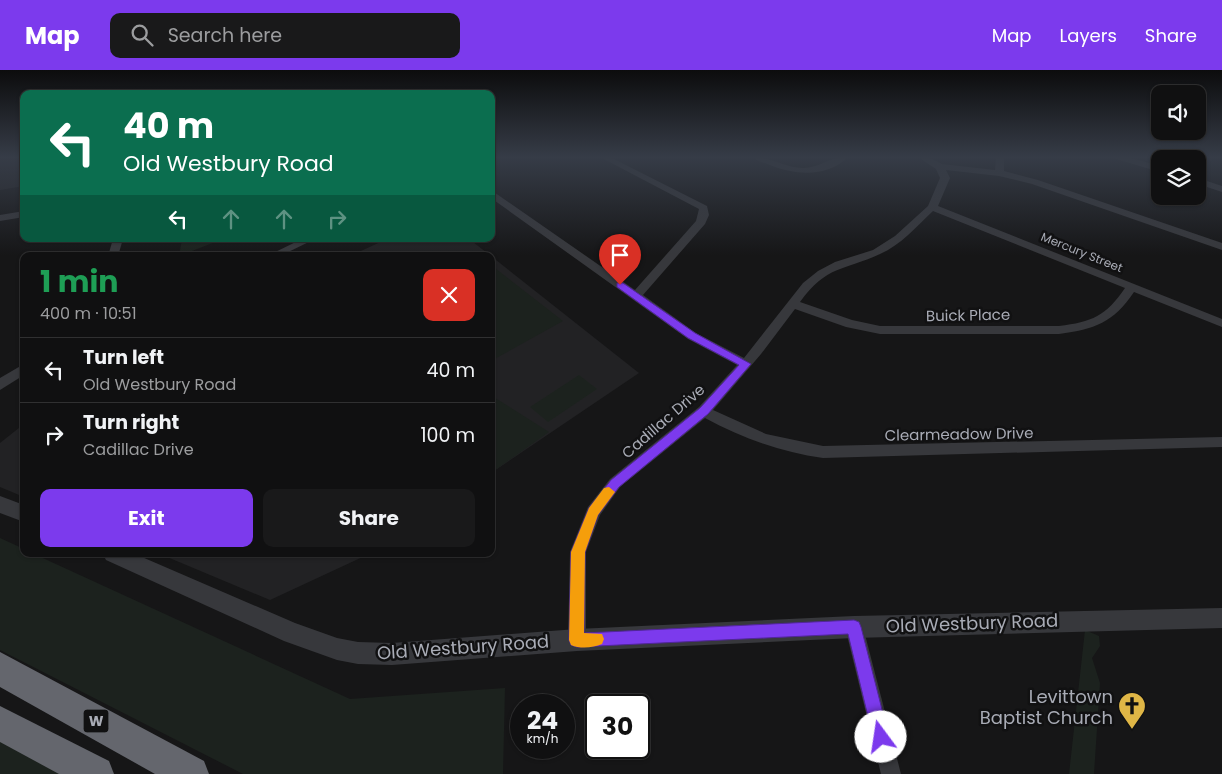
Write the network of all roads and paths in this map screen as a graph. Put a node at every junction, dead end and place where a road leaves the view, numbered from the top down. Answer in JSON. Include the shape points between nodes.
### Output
{"nodes":[{"id":1,"x":671,"y":190,"type":"edge"},
{"id":2,"x":940,"y":190,"type":"edge"},
{"id":3,"x":1058,"y":190,"type":"edge"},
{"id":4,"x":495,"y":196,"type":"edge"},
{"id":5,"x":932,"y":207,"type":"junction"},
{"id":6,"x":20,"y":215,"type":"edge"},
{"id":7,"x":0,"y":218,"type":"edge"},
{"id":8,"x":303,"y":242,"type":"edge"},
{"id":9,"x":1222,"y":247,"type":"edge"},
{"id":10,"x":281,"y":252,"type":"edge"},
{"id":11,"x":1132,"y":287,"type":"junction"},
{"id":12,"x":636,"y":296,"type":"junction"},
{"id":13,"x":793,"y":304,"type":"junction"},
{"id":14,"x":1222,"y":323,"type":"edge"},
{"id":15,"x":746,"y":364,"type":"junction"},
{"id":16,"x":20,"y":371,"type":"edge"},
{"id":17,"x":0,"y":385,"type":"edge"},
{"id":18,"x":704,"y":411,"type":"junction"},
{"id":19,"x":1222,"y":442,"type":"edge"},
{"id":20,"x":0,"y":504,"type":"edge"},
{"id":21,"x":20,"y":512,"type":"edge"},
{"id":22,"x":121,"y":557,"type":"edge"},
{"id":23,"x":1222,"y":618,"type":"edge"},
{"id":24,"x":854,"y":627,"type":"junction"},
{"id":25,"x":577,"y":640,"type":"junction"},
{"id":26,"x":0,"y":669,"type":"edge"},
{"id":27,"x":0,"y":722,"type":"edge"},
{"id":28,"x":96,"y":774,"type":"edge"},
{"id":29,"x":191,"y":774,"type":"edge"},
{"id":30,"x":891,"y":774,"type":"edge"}],
"edges":[{"from":1,"to":12,"type":"street","via":[[704,208],[704,215]]},
{"from":2,"to":5,"type":"street","name":"Cadillac Drive"},
{"from":3,"to":9,"type":"street"},
{"from":4,"to":12,"type":"street"},
{"from":5,"to":11,"type":"street","name":"Mercury Street"},
{"from":5,"to":13,"type":"street","name":"Cadillac Drive","via":[[885,247],[822,273],[806,285]]},
{"from":6,"to":7,"type":"street"},
{"from":8,"to":10,"type":"street"},
{"from":11,"to":13,"type":"street","name":"Buick Place","via":[[1118,308],[1106,318],[1084,327],[1059,330],[880,330],[850,324]]},
{"from":11,"to":14,"type":"street","name":"Mercury Street"},
{"from":12,"to":15,"type":"street","via":[[692,336]]},
{"from":13,"to":15,"type":"street","name":"Cadillac Drive"},
{"from":15,"to":18,"type":"street","name":"Cadillac Drive"},
{"from":16,"to":17,"type":"street"},
{"from":18,"to":19,"type":"street","name":"Clearmeadow Drive","via":[[764,440],[822,452]]},
{"from":18,"to":25,"type":"street","name":"Cadillac Drive","via":[[615,483],[593,512],[578,552]]},
{"from":20,"to":21,"type":"street"},
{"from":22,"to":25,"type":"street","name":"Old Westbury Road","via":[[292,633],[336,649],[392,654]]},
{"from":23,"to":24,"type":"street","name":"Old Westbury Road"},
{"from":24,"to":25,"type":"street","name":"Old Westbury Road"},
{"from":24,"to":30,"type":"street"},
{"from":26,"to":29,"type":"highway","number":"W"},
{"from":27,"to":28,"type":"highway"}]}
